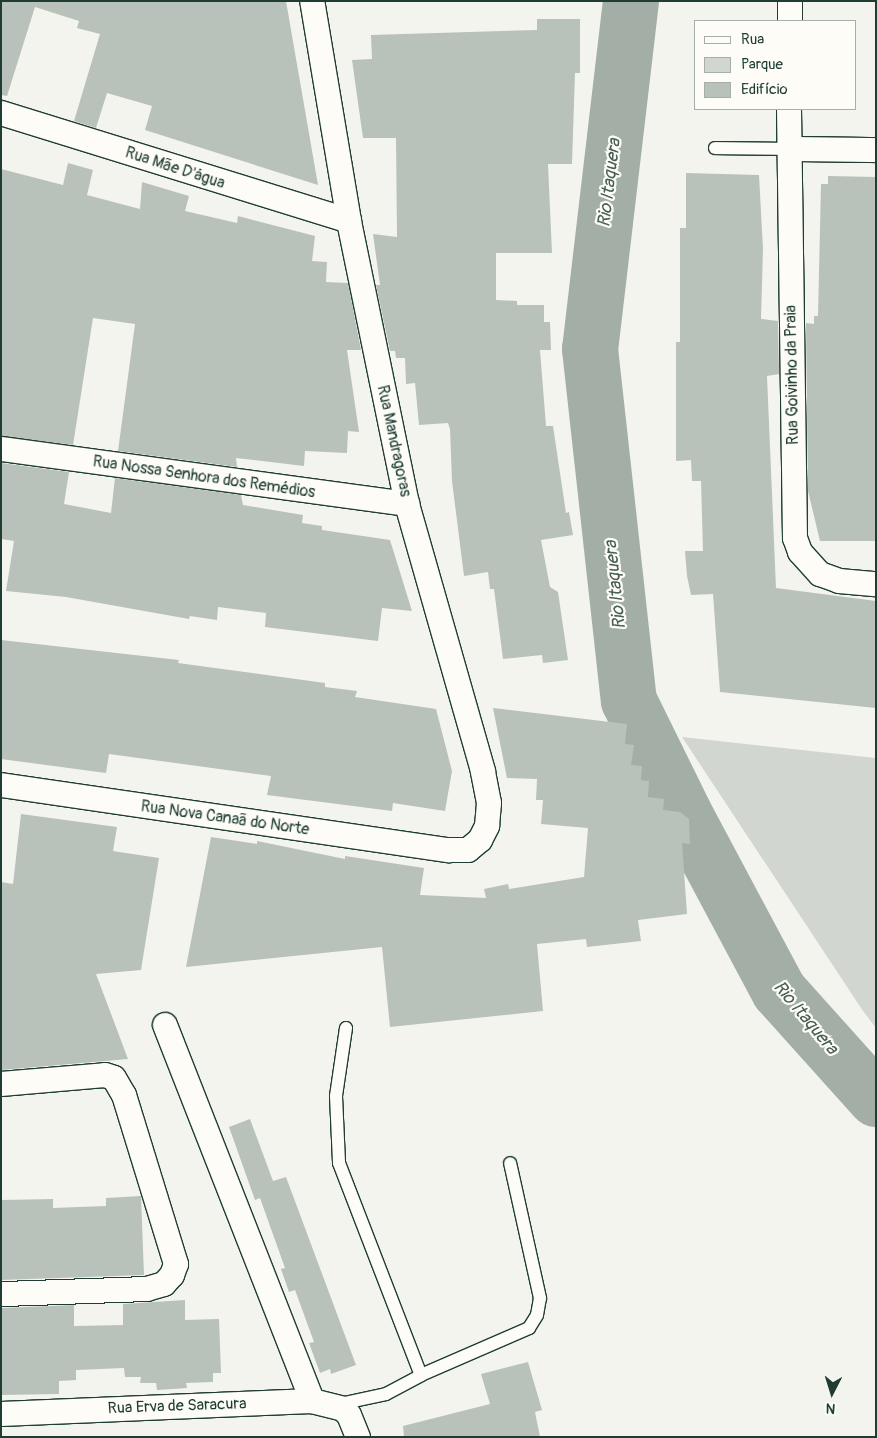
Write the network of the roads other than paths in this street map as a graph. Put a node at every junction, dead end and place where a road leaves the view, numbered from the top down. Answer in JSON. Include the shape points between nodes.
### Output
{"nodes":[{"id":1,"x":312,"y":1,"type":"edge"},
{"id":2,"x":790,"y":1,"type":"edge"},
{"id":3,"x":790,"y":20,"type":"edge"},
{"id":4,"x":789,"y":110,"type":"edge"},
{"id":5,"x":1,"y":113,"type":"edge"},
{"id":6,"x":715,"y":148,"type":"dead end"},
{"id":7,"x":789,"y":149,"type":"junction"},
{"id":8,"x":876,"y":150,"type":"edge"},
{"id":9,"x":349,"y":221,"type":"junction"},
{"id":10,"x":1,"y":449,"type":"edge"},
{"id":11,"x":407,"y":504,"type":"junction"},
{"id":12,"x":876,"y":584,"type":"edge"},
{"id":13,"x":1,"y":785,"type":"edge"},
{"id":14,"x":449,"y":850,"type":"joint"},
{"id":15,"x":164,"y":1025,"type":"dead end"},
{"id":16,"x":346,"y":1028,"type":"dead end"},
{"id":17,"x":1,"y":1084,"type":"edge"},
{"id":18,"x":510,"y":1163,"type":"dead end"},
{"id":19,"x":1,"y":1294,"type":"edge"},
{"id":20,"x":421,"y":1375,"type":"junction"},
{"id":21,"x":331,"y":1407,"type":"junction"},
{"id":22,"x":1,"y":1414,"type":"edge"},
{"id":23,"x":358,"y":1437,"type":"edge"}],
"edges":[{"from":1,"to":9,"type":"street","name":"Rua Mandragoras"},
{"from":2,"to":3,"type":"street"},
{"from":4,"to":7,"type":"street","name":"Rua Goivinho da Praia"},
{"from":5,"to":9,"type":"street","name":"Rua Mãe D'água"},
{"from":6,"to":7,"type":"lane"},
{"from":7,"to":8,"type":"street"},
{"from":7,"to":12,"type":"street","name":"Rua Goivinho da Praia","via":[[794,538],[800,552],[820,574],[839,581]]},
{"from":9,"to":11,"type":"street","name":"Rua Mandragoras"},
{"from":10,"to":11,"type":"street","name":"Rua Nossa Senhora dos Remédios"},
{"from":11,"to":14,"type":"street","name":"Rua Mandragoras","via":[[456,671],[489,803],[487,826],[480,840],[468,850]]},
{"from":13,"to":14,"type":"street","name":"Rua Nova Canaã do Norte"},
{"from":15,"to":21,"type":"street"},
{"from":16,"to":20,"type":"lane","via":[[336,1096],[339,1163]]},
{"from":17,"to":19,"type":"street","via":[[104,1075],[114,1078],[124,1095],[176,1264],[164,1284],[147,1289]]},
{"from":18,"to":20,"type":"lane","via":[[540,1298],[537,1315],[529,1328]]},
{"from":20,"to":21,"type":"lane","via":[[386,1394]]},
{"from":21,"to":22,"type":"street","name":"Rua Erva de Saracura"},
{"from":21,"to":23,"type":"street"}]}
